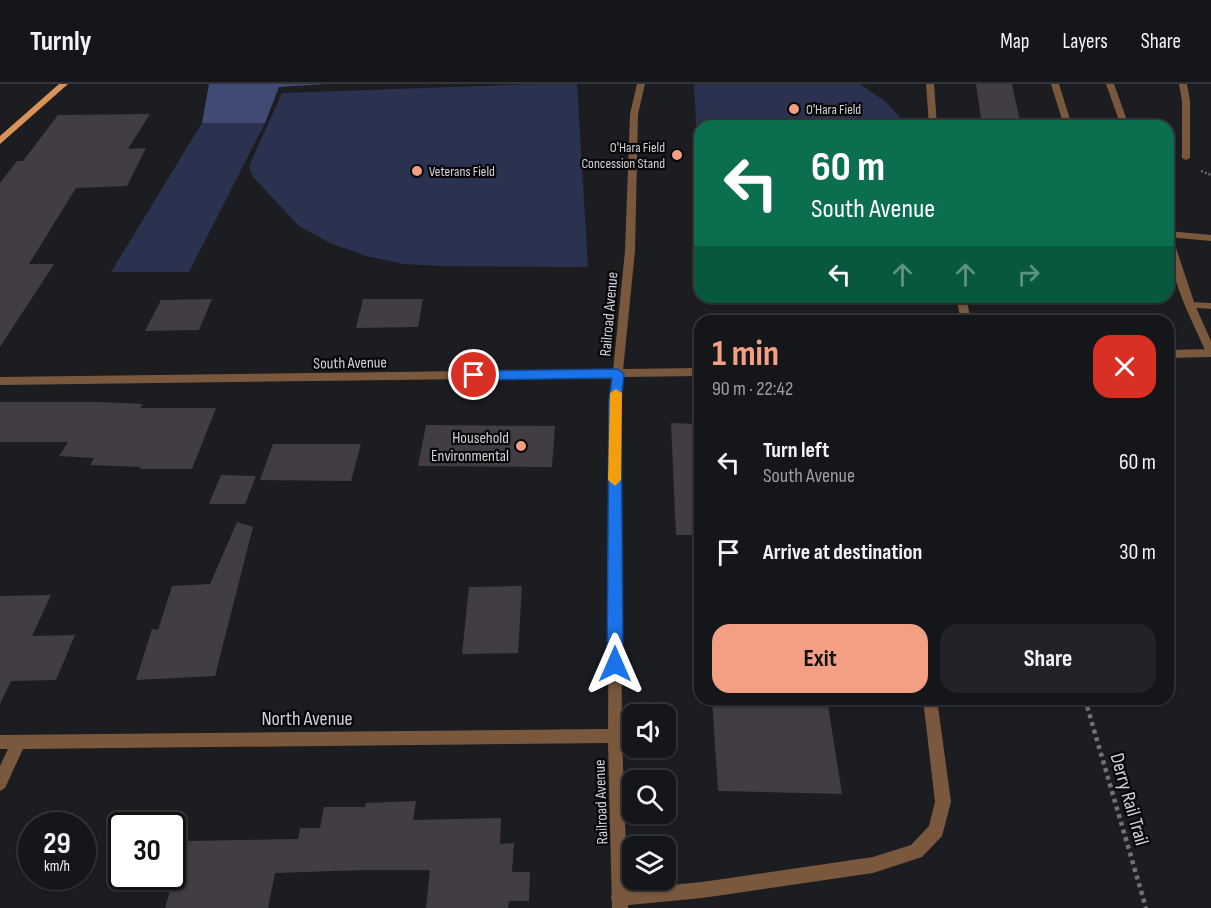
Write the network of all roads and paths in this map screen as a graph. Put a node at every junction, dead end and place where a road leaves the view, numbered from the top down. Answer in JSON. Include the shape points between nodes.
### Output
{"nodes":[{"id":1,"x":64,"y":84,"type":"edge"},
{"id":2,"x":641,"y":84,"type":"edge"},
{"id":3,"x":930,"y":84,"type":"edge"},
{"id":4,"x":1055,"y":84,"type":"edge"},
{"id":5,"x":1110,"y":84,"type":"edge"},
{"id":6,"x":1182,"y":84,"type":"edge"},
{"id":7,"x":933,"y":120,"type":"edge"},
{"id":8,"x":1066,"y":120,"type":"edge"},
{"id":9,"x":1123,"y":120,"type":"edge"},
{"id":10,"x":0,"y":141,"type":"edge"},
{"id":11,"x":1186,"y":158,"type":"dead end"},
{"id":12,"x":1174,"y":235,"type":"edge"},
{"id":13,"x":1211,"y":238,"type":"edge"},
{"id":14,"x":1174,"y":255,"type":"edge"},
{"id":15,"x":1190,"y":305,"type":"junction"},
{"id":16,"x":1211,"y":306,"type":"edge"},
{"id":17,"x":1211,"y":353,"type":"edge"},
{"id":18,"x":1174,"y":354,"type":"edge"},
{"id":19,"x":694,"y":372,"type":"edge"},
{"id":20,"x":618,"y":374,"type":"junction"},
{"id":21,"x":0,"y":381,"type":"edge"},
{"id":22,"x":931,"y":705,"type":"edge"},
{"id":23,"x":1087,"y":705,"type":"edge"},
{"id":24,"x":615,"y":736,"type":"junction"},
{"id":25,"x":19,"y":741,"type":"junction"},
{"id":26,"x":0,"y":742,"type":"edge"},
{"id":27,"x":0,"y":783,"type":"edge"},
{"id":28,"x":620,"y":903,"type":"edge"},
{"id":29,"x":1146,"y":908,"type":"edge"}],
"edges":[{"from":1,"to":10,"type":"main road"},
{"from":2,"to":20,"type":"street","name":"Railroad Avenue","via":[[634,114],[630,251]]},
{"from":3,"to":7,"type":"street"},
{"from":4,"to":8,"type":"street"},
{"from":5,"to":9,"type":"street"},
{"from":6,"to":11,"type":"street","via":[[1186,101]]},
{"from":12,"to":13,"type":"street"},
{"from":14,"to":15,"type":"street"},
{"from":15,"to":16,"type":"street"},
{"from":15,"to":17,"type":"street"},
{"from":17,"to":18,"type":"street"},
{"from":19,"to":20,"type":"street","name":"South Avenue"},
{"from":20,"to":21,"type":"street","name":"South Avenue"},
{"from":20,"to":24,"type":"street","name":"Railroad Avenue"},
{"from":22,"to":28,"type":"street","via":[[943,802],[936,830],[916,851],[861,867]]},
{"from":23,"to":29,"type":"path","name":"Derry Rail Trail"},
{"from":24,"to":25,"type":"street","name":"North Avenue"},
{"from":24,"to":28,"type":"street","name":"Railroad Avenue"},
{"from":25,"to":26,"type":"street","name":"North Avenue"},
{"from":25,"to":27,"type":"street"}]}
